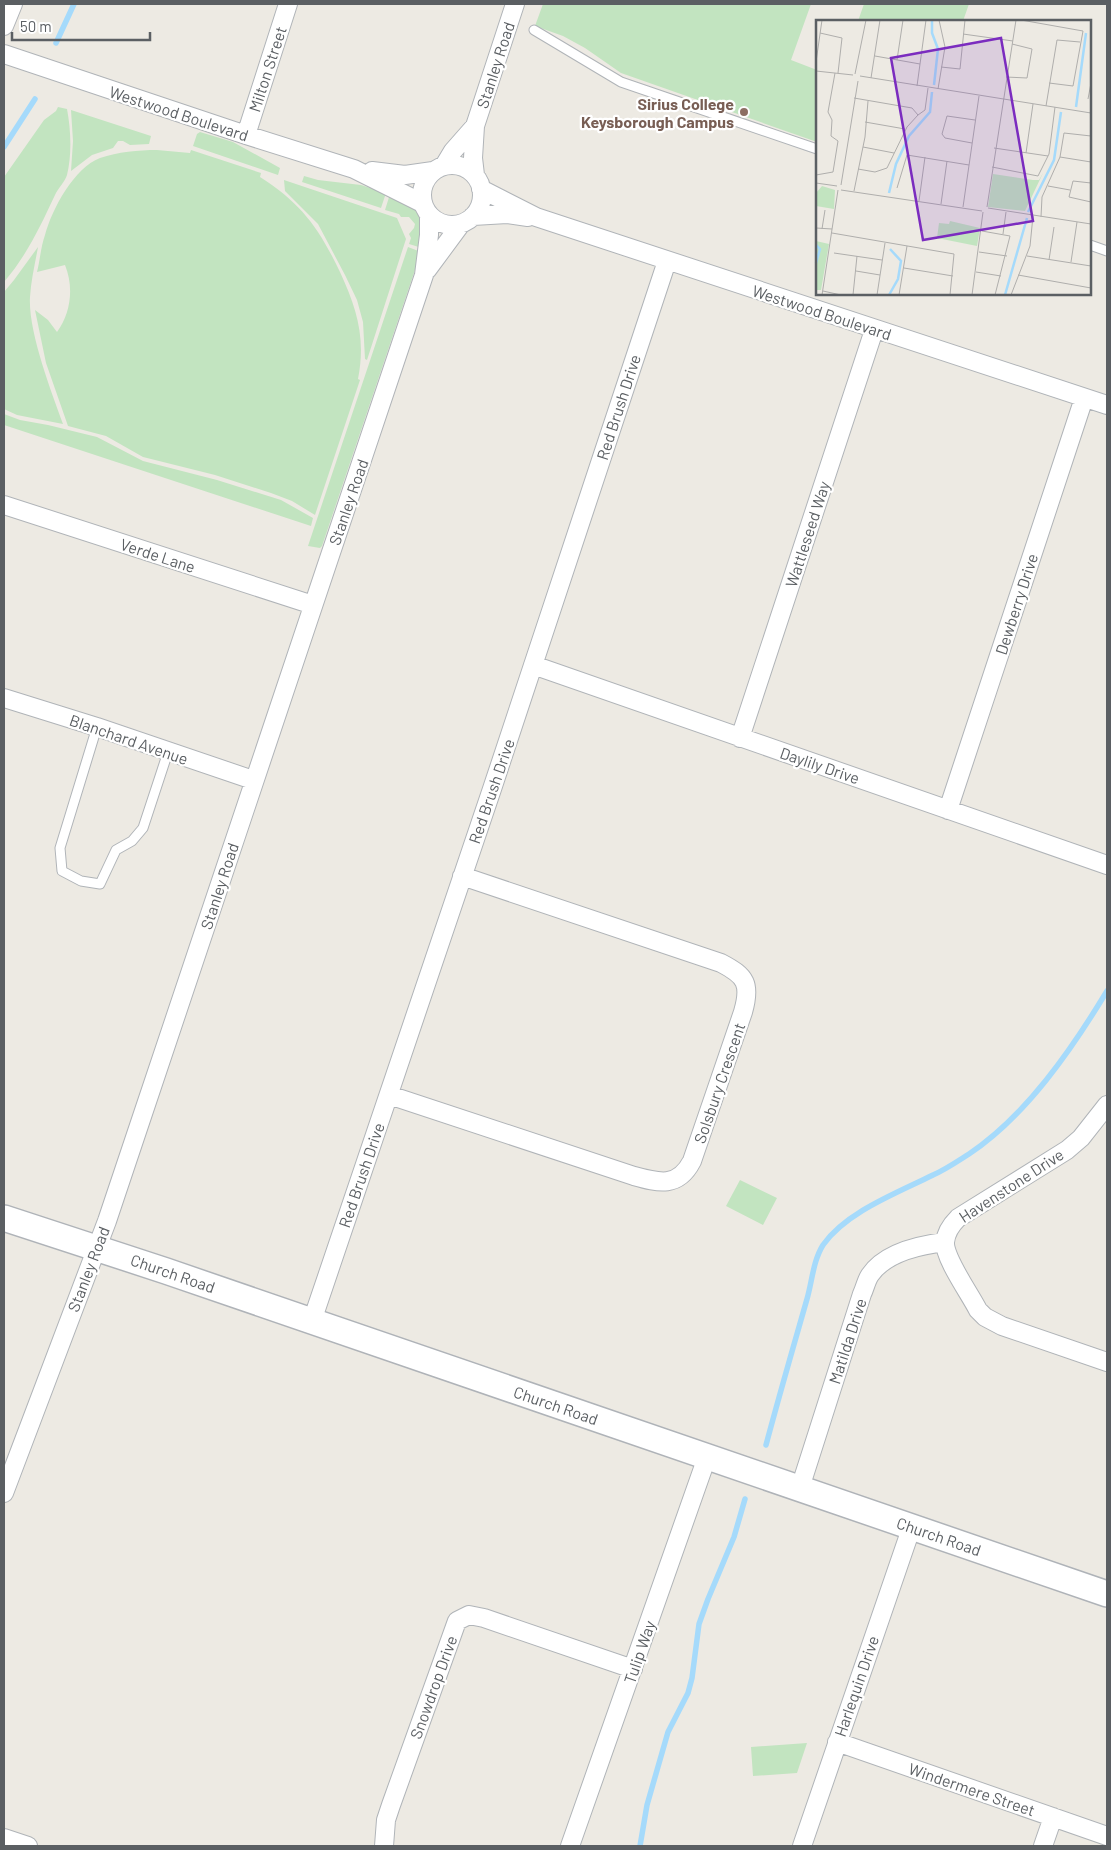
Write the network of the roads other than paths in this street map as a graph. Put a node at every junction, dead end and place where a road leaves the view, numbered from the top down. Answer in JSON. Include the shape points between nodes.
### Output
{"nodes":[{"id":1,"x":13,"y":4,"type":"edge"},
{"id":2,"x":288,"y":4,"type":"edge"},
{"id":3,"x":515,"y":4,"type":"edge"},
{"id":4,"x":4,"y":26,"type":"edge"},
{"id":5,"x":534,"y":30,"type":"dead end"},
{"id":6,"x":4,"y":54,"type":"edge"},
{"id":7,"x":474,"y":126,"type":"junction"},
{"id":8,"x":246,"y":135,"type":"junction"},
{"id":9,"x":816,"y":149,"type":"edge"},
{"id":10,"x":438,"y":168,"type":"junction"},
{"id":11,"x":354,"y":169,"type":"junction"},
{"id":12,"x":478,"y":182,"type":"junction"},
{"id":13,"x":426,"y":209,"type":"junction"},
{"id":14,"x":536,"y":218,"type":"junction"},
{"id":15,"x":467,"y":220,"type":"junction"},
{"id":16,"x":1091,"y":245,"type":"edge"},
{"id":17,"x":1107,"y":250,"type":"edge"},
{"id":18,"x":667,"y":261,"type":"junction"},
{"id":19,"x":424,"y":275,"type":"junction"},
{"id":20,"x":874,"y":330,"type":"junction"},
{"id":21,"x":1084,"y":398,"type":"junction"},
{"id":22,"x":1107,"y":406,"type":"edge"},
{"id":23,"x":4,"y":505,"type":"edge"},
{"id":24,"x":313,"y":605,"type":"junction"},
{"id":25,"x":533,"y":666,"type":"junction"},
{"id":26,"x":4,"y":698,"type":"edge"},
{"id":27,"x":97,"y":728,"type":"junction"},
{"id":28,"x":740,"y":738,"type":"junction"},
{"id":29,"x":168,"y":752,"type":"junction"},
{"id":30,"x":253,"y":780,"type":"junction"},
{"id":31,"x":948,"y":810,"type":"junction"},
{"id":32,"x":1107,"y":865,"type":"edge"},
{"id":33,"x":462,"y":876,"type":"junction"},
{"id":34,"x":389,"y":1095,"type":"junction"},
{"id":35,"x":1107,"y":1105,"type":"edge"},
{"id":36,"x":1101,"y":1128,"type":"edge"},
{"id":37,"x":4,"y":1218,"type":"edge"},
{"id":38,"x":945,"y":1242,"type":"junction"},
{"id":39,"x":96,"y":1248,"type":"junction"},
{"id":40,"x":312,"y":1321,"type":"junction"},
{"id":41,"x":1107,"y":1362,"type":"edge"},
{"id":42,"x":707,"y":1457,"type":"junction"},
{"id":43,"x":9,"y":1463,"type":"edge"},
{"id":44,"x":800,"y":1488,"type":"junction"},
{"id":45,"x":4,"y":1493,"type":"edge"},
{"id":46,"x":912,"y":1526,"type":"junction"},
{"id":47,"x":1107,"y":1594,"type":"edge"},
{"id":48,"x":633,"y":1669,"type":"junction"},
{"id":49,"x":837,"y":1742,"type":"junction"},
{"id":50,"x":1053,"y":1817,"type":"junction"},
{"id":51,"x":1107,"y":1836,"type":"edge"},
{"id":52,"x":4,"y":1838,"type":"edge"},
{"id":53,"x":28,"y":1846,"type":"edge"},
{"id":54,"x":384,"y":1846,"type":"edge"},
{"id":55,"x":570,"y":1846,"type":"edge"},
{"id":56,"x":802,"y":1846,"type":"edge"},
{"id":57,"x":1043,"y":1846,"type":"edge"}],
"edges":[{"from":1,"to":4,"type":"street"},
{"from":2,"to":8,"type":"street","name":"Milton Street"},
{"from":3,"to":7,"type":"street","name":"Stanley Road"},
{"from":5,"to":9,"type":"lane","via":[[621,82]]},
{"from":6,"to":8,"type":"street","name":"Westwood Boulevard"},
{"from":7,"to":10,"type":"street","name":"Stanley Road"},
{"from":7,"to":12,"type":"street","name":"Stanley Road","via":[[473,158]]},
{"from":8,"to":11,"type":"street","name":"Westwood Boulevard"},
{"from":10,"to":11,"type":"street","name":"Westwood Boulevard","via":[[394,174]]},
{"from":10,"to":12,"type":"street","via":[[461,166]]},
{"from":10,"to":13,"type":"street","via":[[423,185]]},
{"from":11,"to":13,"type":"street","name":"Westwood Boulevard"},
{"from":12,"to":14,"type":"street","name":"Westwood Boulevard"},
{"from":12,"to":15,"type":"street","via":[[482,199],[479,208]]},
{"from":13,"to":15,"type":"street","via":[[443,224]]},
{"from":13,"to":19,"type":"street","name":"Stanley Road","via":[[429,235]]},
{"from":14,"to":15,"type":"street","name":"Westwood Boulevard","via":[[508,214]]},
{"from":14,"to":18,"type":"street","name":"Westwood Boulevard"},
{"from":15,"to":19,"type":"street","name":"Stanley Road"},
{"from":16,"to":17,"type":"lane"},
{"from":18,"to":20,"type":"street","name":"Westwood Boulevard"},
{"from":18,"to":25,"type":"street","name":"Red Brush Drive"},
{"from":19,"to":24,"type":"street","name":"Stanley Road"},
{"from":20,"to":21,"type":"street","name":"Westwood Boulevard"},
{"from":20,"to":28,"type":"street","name":"Wattleseed Way"},
{"from":21,"to":22,"type":"street","name":"Westwood Boulevard"},
{"from":21,"to":31,"type":"street","name":"Dewberry Drive"},
{"from":23,"to":24,"type":"street","name":"Verde Lane"},
{"from":24,"to":30,"type":"street","name":"Stanley Road"},
{"from":25,"to":28,"type":"street","name":"Daylily Drive"},
{"from":25,"to":33,"type":"street","name":"Red Brush Drive"},
{"from":26,"to":27,"type":"street","name":"Blanchard Avenue"},
{"from":27,"to":29,"type":"street","name":"Blanchard Avenue"},
{"from":27,"to":29,"type":"lane","via":[[60,848],[62,872],[81,881],[100,884],[116,850],[132,841],[143,828]]},
{"from":28,"to":31,"type":"street","name":"Daylily Drive"},
{"from":29,"to":30,"type":"street","name":"Blanchard Avenue"},
{"from":30,"to":39,"type":"street","name":"Stanley Road"},
{"from":31,"to":32,"type":"street","name":"Daylily Drive"},
{"from":33,"to":34,"type":"street","name":"Red Brush Drive"},
{"from":33,"to":34,"type":"street","name":"Solsbury Crescent","via":[[734,970],[742,976],[747,993],[737,1029],[692,1161],[683,1176],[668,1182],[649,1181]]},
{"from":34,"to":40,"type":"street","name":"Red Brush Drive"},
{"from":35,"to":36,"type":"street","name":"Havenstone Drive"},
{"from":36,"to":38,"type":"street","name":"Havenstone Drive","via":[[958,1218],[947,1232]]},
{"from":37,"to":39,"type":"main road","name":"Church Road"},
{"from":38,"to":41,"type":"street","via":[[949,1258],[984,1317]]},
{"from":38,"to":44,"type":"street","name":"Matilda Drive","via":[[905,1250],[887,1260],[870,1276]]},
{"from":39,"to":40,"type":"main road","name":"Church Road"},
{"from":39,"to":43,"type":"street","name":"Stanley Road"},
{"from":40,"to":42,"type":"main road","name":"Church Road"},
{"from":42,"to":44,"type":"main road","name":"Church Road"},
{"from":42,"to":48,"type":"street","name":"Tulip Way"},
{"from":43,"to":45,"type":"street","name":"Stanley Road"},
{"from":44,"to":46,"type":"main road","name":"Church Road"},
{"from":46,"to":47,"type":"main road","name":"Church Road"},
{"from":46,"to":49,"type":"street","name":"Harlequin Drive"},
{"from":48,"to":54,"type":"street","name":"Snowdrop Drive","via":[[484,1618],[469,1615],[458,1621],[386,1820]]},
{"from":48,"to":55,"type":"street","name":"Tulip Way"},
{"from":49,"to":50,"type":"street","name":"Windermere Street"},
{"from":49,"to":56,"type":"street","name":"Harlequin Drive"},
{"from":50,"to":51,"type":"street","name":"Windermere Street"},
{"from":50,"to":57,"type":"street"},
{"from":52,"to":53,"type":"street"}]}
